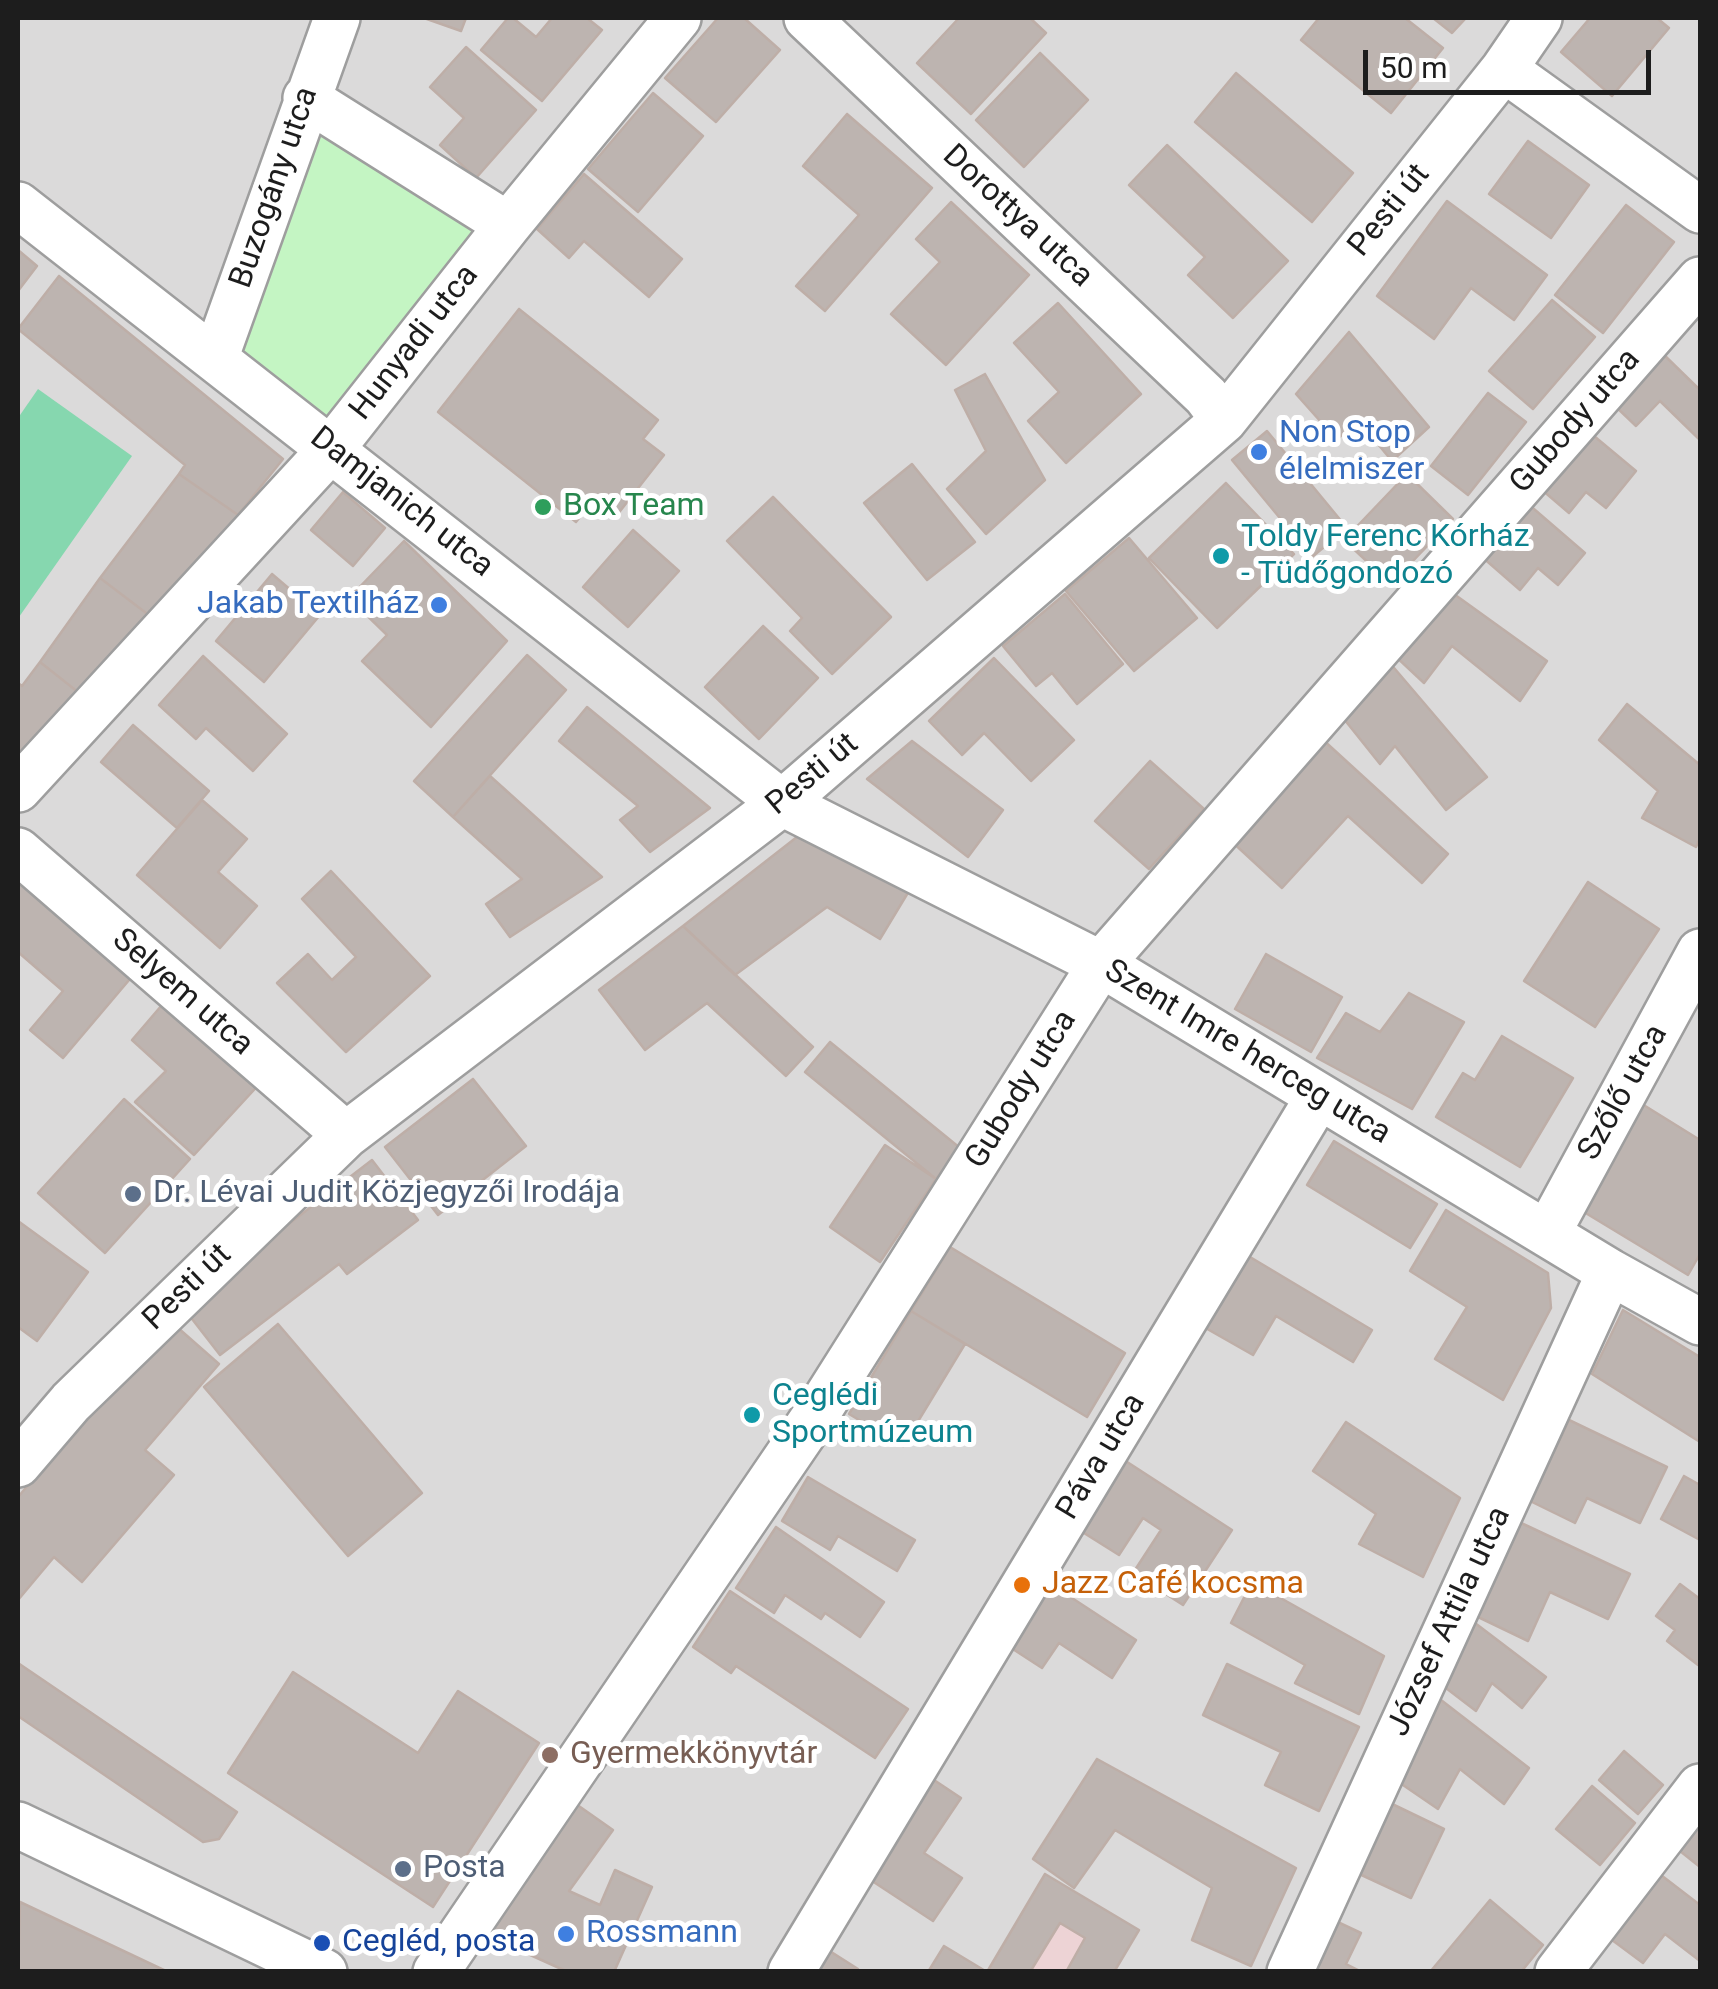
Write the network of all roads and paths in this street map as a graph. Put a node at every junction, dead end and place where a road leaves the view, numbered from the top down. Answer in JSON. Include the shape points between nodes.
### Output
{"nodes":[{"id":1,"x":336,"y":18,"type":"edge"},
{"id":2,"x":678,"y":18,"type":"edge"},
{"id":3,"x":807,"y":18,"type":"edge"},
{"id":4,"x":1539,"y":18,"type":"edge"},
{"id":5,"x":1504,"y":69,"type":"junction"},
{"id":6,"x":306,"y":98,"type":"junction"},
{"id":7,"x":18,"y":204,"type":"edge"},
{"id":8,"x":1700,"y":210,"type":"edge"},
{"id":9,"x":508,"y":225,"type":"junction"},
{"id":10,"x":1700,"y":280,"type":"edge"},
{"id":11,"x":215,"y":359,"type":"junction"},
{"id":12,"x":1224,"y":420,"type":"junction"},
{"id":13,"x":332,"y":448,"type":"junction"},
{"id":14,"x":18,"y":789,"type":"edge"},
{"id":15,"x":782,"y":803,"type":"junction"},
{"id":16,"x":18,"y":851,"type":"edge"},
{"id":17,"x":1700,"y":952,"type":"edge"},
{"id":18,"x":1101,"y":964,"type":"junction"},
{"id":19,"x":1320,"y":1096,"type":"junction"},
{"id":20,"x":346,"y":1135,"type":"junction"},
{"id":21,"x":1547,"y":1234,"type":"junction"},
{"id":22,"x":1610,"y":1272,"type":"junction"},
{"id":23,"x":1700,"y":1322,"type":"edge"},
{"id":24,"x":18,"y":1464,"type":"edge"},
{"id":25,"x":1700,"y":1787,"type":"edge"},
{"id":26,"x":18,"y":1825,"type":"edge"},
{"id":27,"x":324,"y":1972,"type":"edge"},
{"id":28,"x":436,"y":1972,"type":"edge"},
{"id":29,"x":791,"y":1972,"type":"edge"},
{"id":30,"x":1290,"y":1972,"type":"edge"},
{"id":31,"x":1558,"y":1972,"type":"edge"}],
"edges":[{"from":1,"to":6,"type":"street","name":"Buzogány utca"},
{"from":2,"to":9,"type":"street","name":"Hunyadi utca"},
{"from":3,"to":12,"type":"street","name":"Dorottya utca"},
{"from":4,"to":5,"type":"street","name":"Pesti út"},
{"from":5,"to":8,"type":"street"},
{"from":5,"to":12,"type":"street","name":"Pesti út"},
{"from":6,"to":9,"type":"street"},
{"from":6,"to":11,"type":"street","name":"Buzogány utca"},
{"from":7,"to":11,"type":"street","name":"Damjanich utca"},
{"from":9,"to":13,"type":"street","name":"Hunyadi utca"},
{"from":10,"to":18,"type":"street","name":"Gubody utca"},
{"from":11,"to":13,"type":"street","name":"Damjanich utca"},
{"from":12,"to":15,"type":"street","name":"Pesti út"},
{"from":13,"to":14,"type":"street","name":"Hunyadi utca"},
{"from":13,"to":15,"type":"street","name":"Damjanich utca"},
{"from":15,"to":18,"type":"street","name":"Szent Imre herceg utca"},
{"from":15,"to":20,"type":"street","name":"Pesti út"},
{"from":16,"to":20,"type":"street","name":"Selyem utca"},
{"from":17,"to":21,"type":"street","name":"Szőlő utca"},
{"from":18,"to":19,"type":"street","name":"Szent Imre herceg utca"},
{"from":18,"to":28,"type":"street","name":"Gubody utca","via":[[818,1414]]},
{"from":19,"to":21,"type":"street","name":"Szent Imre herceg utca"},
{"from":19,"to":29,"type":"street","name":"Páva utca"},
{"from":20,"to":24,"type":"street","name":"Pesti út","via":[[71,1402]]},
{"from":21,"to":22,"type":"street","name":"Szent Imre herceg utca"},
{"from":22,"to":23,"type":"street","name":"Szent Imre herceg utca"},
{"from":22,"to":30,"type":"street","name":"József Attila utca"},
{"from":25,"to":31,"type":"street"},
{"from":26,"to":27,"type":"street"}]}
